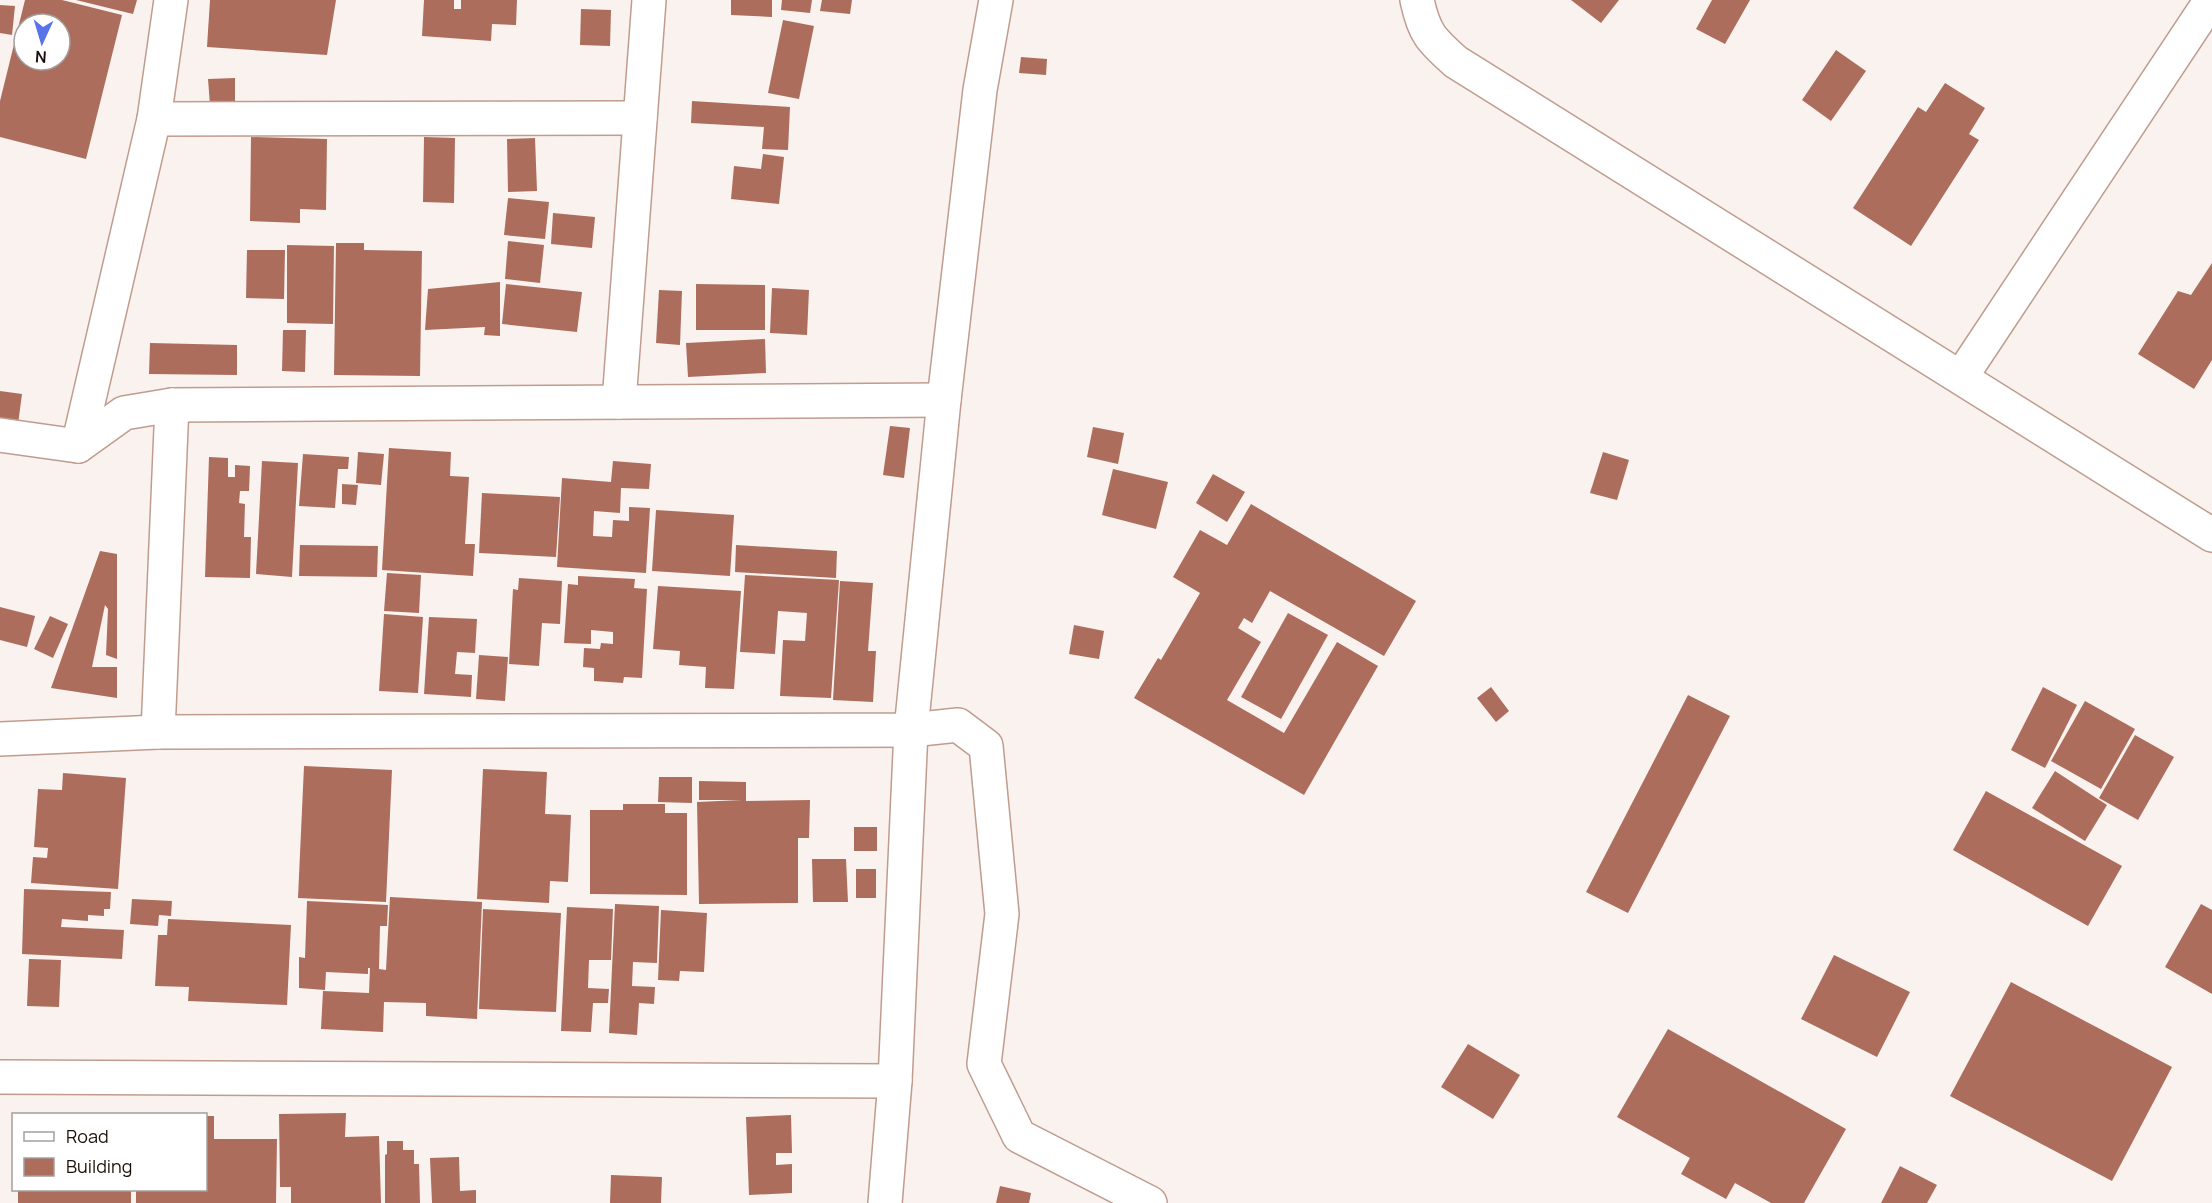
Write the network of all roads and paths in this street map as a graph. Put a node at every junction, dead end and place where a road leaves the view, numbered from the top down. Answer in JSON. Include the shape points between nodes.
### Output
{"nodes":[{"id":1,"x":171,"y":0,"type":"edge"},
{"id":2,"x":649,"y":0,"type":"edge"},
{"id":3,"x":996,"y":0,"type":"edge"},
{"id":4,"x":1417,"y":0,"type":"edge"},
{"id":5,"x":2211,"y":0,"type":"edge"},
{"id":6,"x":639,"y":118,"type":"junction"},
{"id":7,"x":153,"y":119,"type":"junction"},
{"id":8,"x":1961,"y":378,"type":"junction"},
{"id":9,"x":944,"y":400,"type":"junction"},
{"id":10,"x":619,"y":402,"type":"junction"},
{"id":11,"x":172,"y":405,"type":"junction"},
{"id":12,"x":0,"y":435,"type":"edge"},
{"id":13,"x":78,"y":446,"type":"junction"},
{"id":14,"x":2212,"y":534,"type":"edge"},
{"id":15,"x":911,"y":730,"type":"junction"},
{"id":16,"x":158,"y":732,"type":"junction"},
{"id":17,"x":0,"y":740,"type":"edge"},
{"id":18,"x":0,"y":1077,"type":"edge"},
{"id":19,"x":895,"y":1081,"type":"junction"},
{"id":20,"x":885,"y":1203,"type":"edge"},
{"id":21,"x":1150,"y":1203,"type":"edge"}],
"edges":[{"from":1,"to":7,"type":"street"},
{"from":2,"to":6,"type":"street"},
{"from":3,"to":9,"type":"street","via":[[980,90]]},
{"from":4,"to":8,"type":"street","via":[[1421,21],[1432,40],[1456,62]]},
{"from":5,"to":8,"type":"street"},
{"from":6,"to":7,"type":"street"},
{"from":6,"to":10,"type":"street"},
{"from":7,"to":13,"type":"street"},
{"from":8,"to":14,"type":"street"},
{"from":9,"to":10,"type":"street"},
{"from":9,"to":15,"type":"street"},
{"from":10,"to":11,"type":"street"},
{"from":11,"to":13,"type":"street","via":[[124,413]]},
{"from":11,"to":16,"type":"street"},
{"from":12,"to":13,"type":"street"},
{"from":15,"to":16,"type":"street"},
{"from":15,"to":19,"type":"street"},
{"from":15,"to":21,"type":"street","via":[[958,725],[986,746],[1002,914],[984,1064],[1019,1136]]},
{"from":16,"to":17,"type":"street"},
{"from":18,"to":19,"type":"street"},
{"from":19,"to":20,"type":"street"}]}
